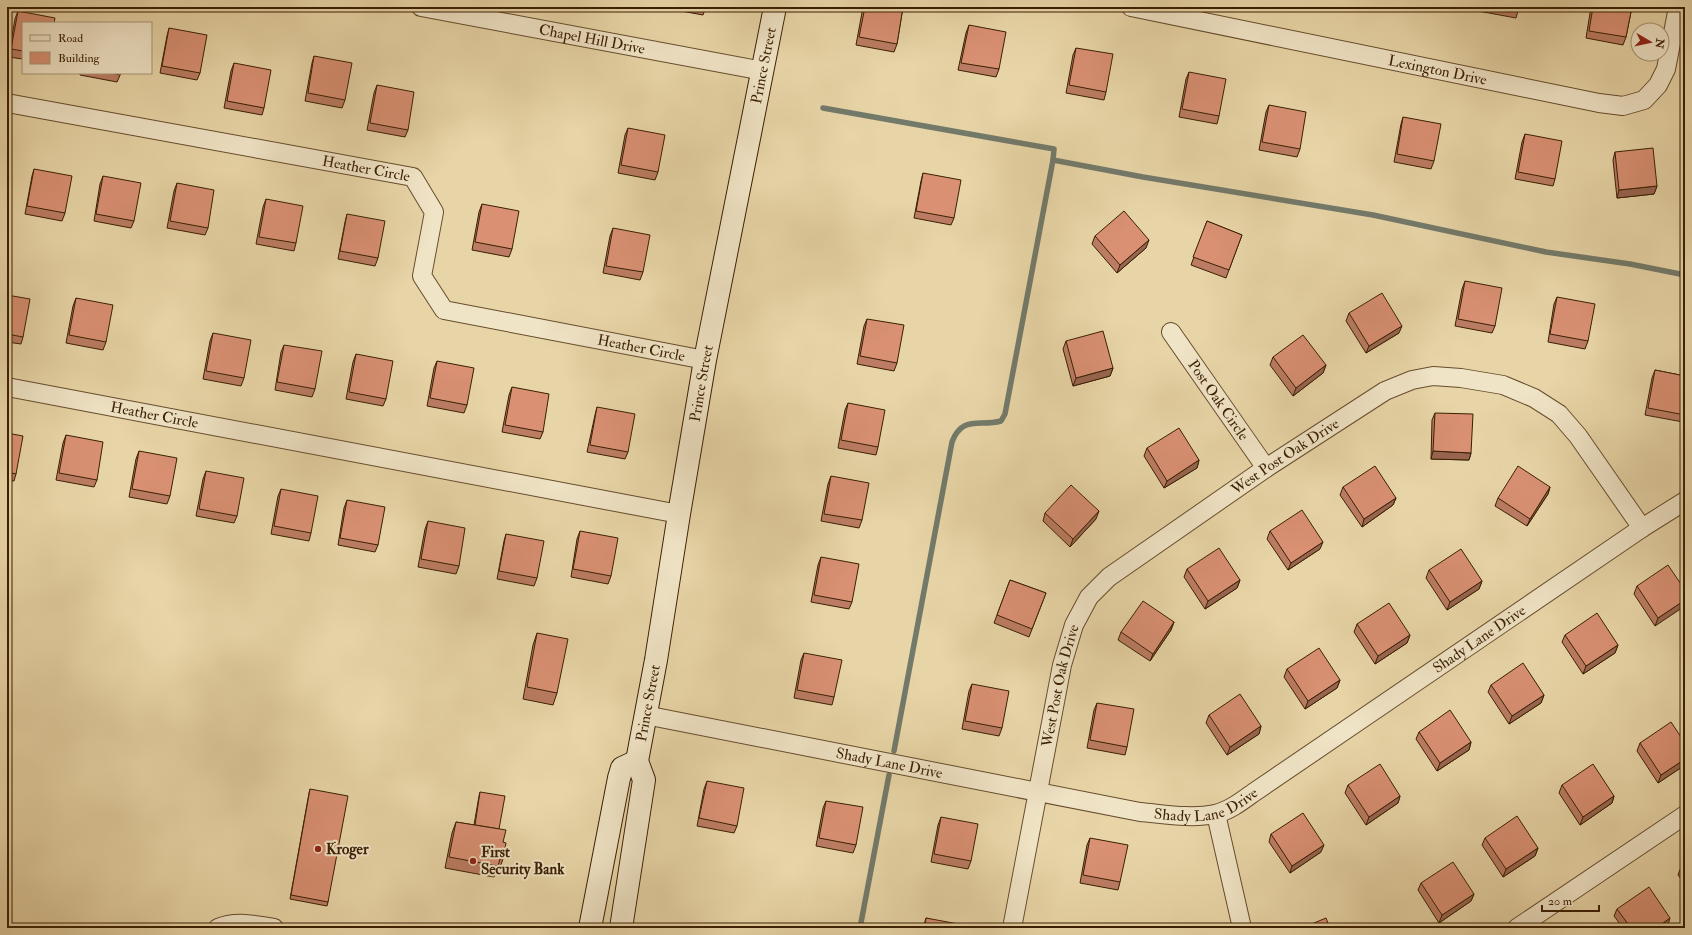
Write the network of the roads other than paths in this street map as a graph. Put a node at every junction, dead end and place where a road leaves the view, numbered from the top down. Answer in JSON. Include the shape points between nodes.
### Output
{"nodes":[{"id":1,"x":421,"y":7,"type":"edge"},
{"id":2,"x":775,"y":7,"type":"edge"},
{"id":3,"x":1131,"y":7,"type":"edge"},
{"id":4,"x":1678,"y":7,"type":"edge"},
{"id":5,"x":1149,"y":9,"type":"edge"},
{"id":6,"x":763,"y":72,"type":"junction"},
{"id":7,"x":7,"y":103,"type":"edge"},
{"id":8,"x":1171,"y":332,"type":"dead end"},
{"id":9,"x":705,"y":360,"type":"junction"},
{"id":10,"x":7,"y":386,"type":"edge"},
{"id":11,"x":1266,"y":468,"type":"junction"},
{"id":12,"x":1685,"y":501,"type":"edge"},
{"id":13,"x":678,"y":514,"type":"junction"},
{"id":14,"x":1642,"y":528,"type":"junction"},
{"id":15,"x":645,"y":715,"type":"junction"},
{"id":16,"x":637,"y":761,"type":"junction"},
{"id":17,"x":619,"y":778,"type":"junction"},
{"id":18,"x":1038,"y":793,"type":"junction"},
{"id":19,"x":1216,"y":814,"type":"junction"},
{"id":20,"x":1685,"y":815,"type":"edge"},
{"id":21,"x":626,"y":897,"type":"junction"},
{"id":22,"x":218,"y":928,"type":"edge"},
{"id":23,"x":274,"y":928,"type":"edge"},
{"id":24,"x":590,"y":928,"type":"edge"},
{"id":25,"x":621,"y":928,"type":"edge"},
{"id":26,"x":1012,"y":928,"type":"edge"},
{"id":27,"x":1242,"y":928,"type":"edge"},
{"id":28,"x":1517,"y":928,"type":"edge"}],
"edges":[{"from":1,"to":6,"type":"street","name":"Chapel Hill Drive"},
{"from":2,"to":6,"type":"main road","name":"Prince Street"},
{"from":3,"to":5,"type":"street","name":"Lexington Drive"},
{"from":4,"to":5,"type":"street","name":"Lexington Drive","via":[[1666,69],[1658,85],[1644,100],[1623,106]]},
{"from":6,"to":9,"type":"main road","name":"Prince Street"},
{"from":7,"to":9,"type":"street","name":"Heather Circle","via":[[413,177],[434,212],[422,276],[444,310]]},
{"from":8,"to":11,"type":"street","name":"Post Oak Circle"},
{"from":9,"to":13,"type":"main road","name":"Prince Street"},
{"from":10,"to":13,"type":"street","name":"Heather Circle"},
{"from":11,"to":14,"type":"street","name":"West Post Oak Drive","via":[[1385,390],[1412,380],[1433,376],[1461,378],[1503,385],[1534,398],[1559,414],[1578,436]]},
{"from":11,"to":18,"type":"street","name":"West Post Oak Drive","via":[[1109,577],[1089,597],[1074,625],[1062,665]]},
{"from":12,"to":14,"type":"street","name":"Shady Lane Drive"},
{"from":13,"to":15,"type":"main road","name":"Prince Street"},
{"from":14,"to":19,"type":"street","name":"Shady Lane Drive","via":[[1234,806]]},
{"from":15,"to":16,"type":"main road","name":"Prince Street"},
{"from":15,"to":18,"type":"street","name":"Shady Lane Drive"},
{"from":16,"to":17,"type":"main road","name":"Prince Street","via":[[622,768]]},
{"from":16,"to":21,"type":"main road","name":"Prince Street","via":[[644,780]]},
{"from":17,"to":21,"type":"main road","name":"Prince Street","via":[[630,787],[632,801],[619,876]]},
{"from":17,"to":24,"type":"main road","name":"Prince Street"},
{"from":18,"to":19,"type":"street","name":"Shady Lane Drive","via":[[1140,812],[1193,816]]},
{"from":18,"to":26,"type":"street","name":"West Post Oak Drive"},
{"from":19,"to":27,"type":"street"},
{"from":20,"to":28,"type":"street"},
{"from":21,"to":25,"type":"main road","name":"Prince Street"},
{"from":22,"to":23,"type":"street","via":[[240,923]]}]}
